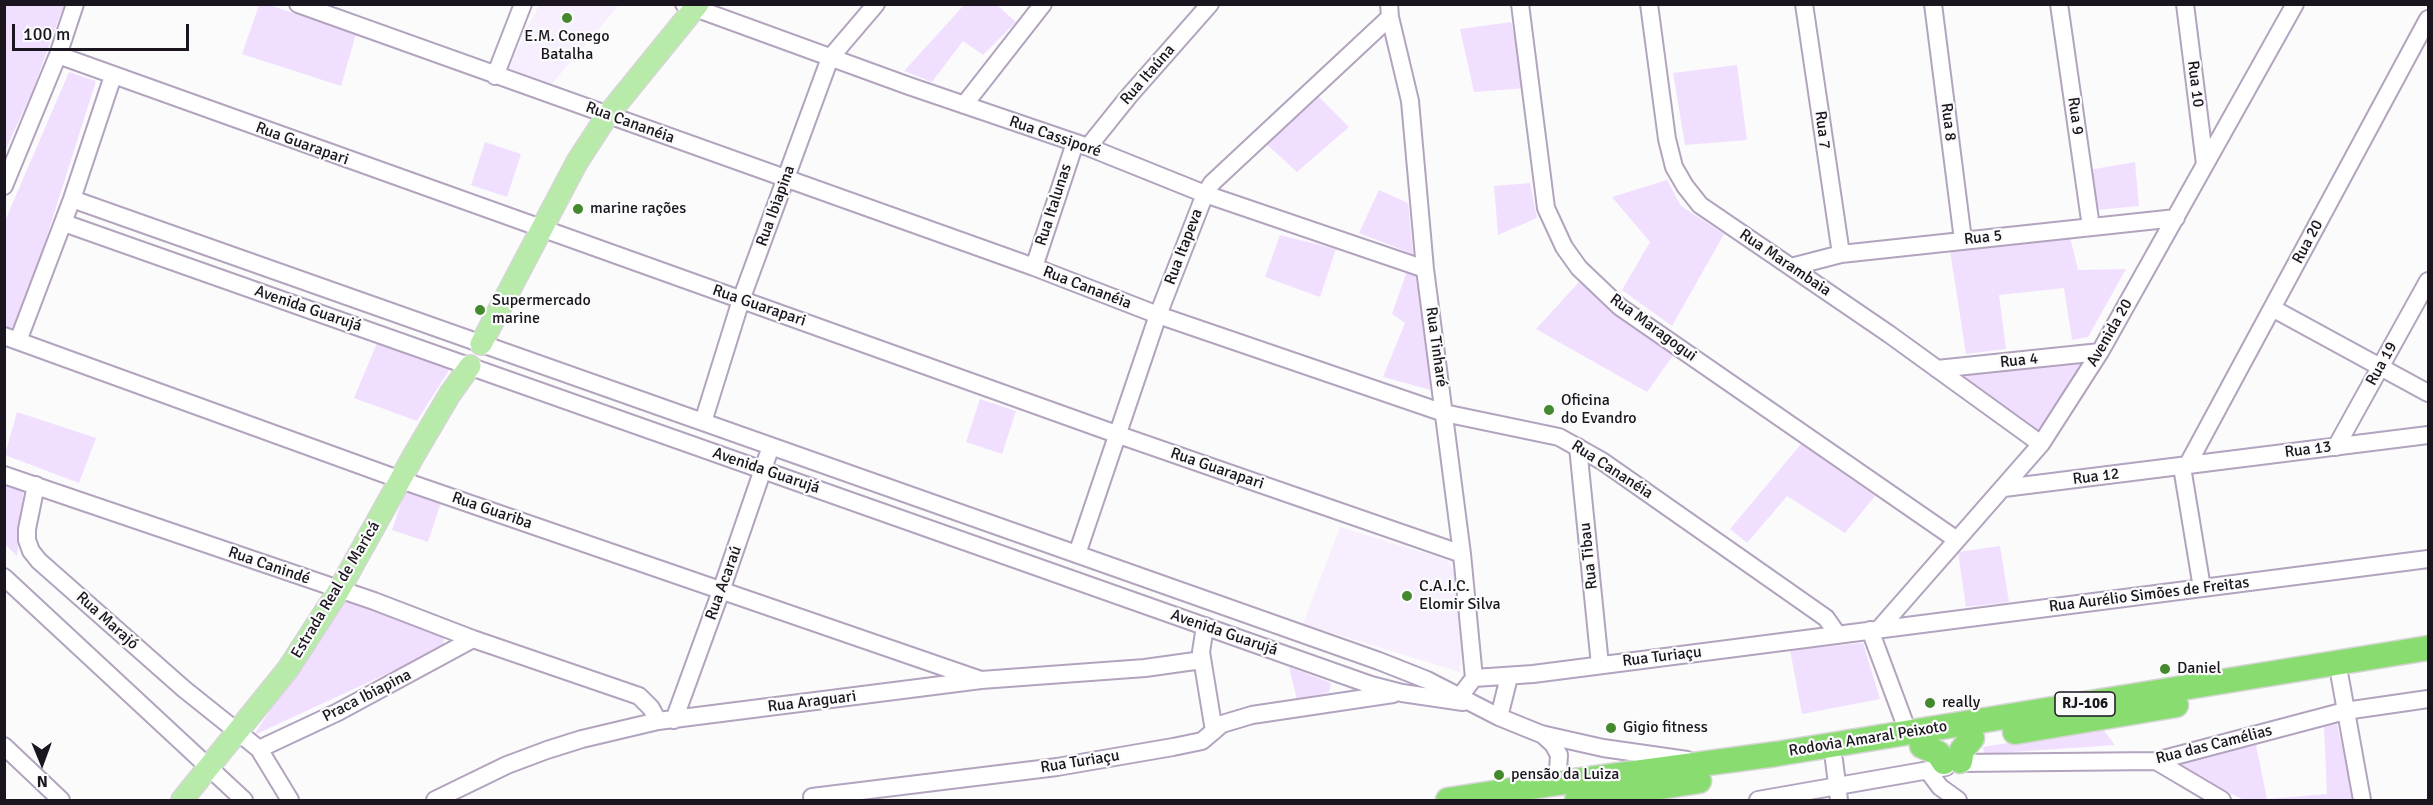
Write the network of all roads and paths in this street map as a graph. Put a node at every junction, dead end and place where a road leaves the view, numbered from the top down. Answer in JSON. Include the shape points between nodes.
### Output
{"nodes":[{"id":1,"x":75,"y":4,"type":"edge"},
{"id":2,"x":298,"y":4,"type":"edge"},
{"id":3,"x":523,"y":4,"type":"edge"},
{"id":4,"x":876,"y":4,"type":"edge"},
{"id":5,"x":1043,"y":4,"type":"edge"},
{"id":6,"x":1210,"y":4,"type":"edge"},
{"id":7,"x":1520,"y":4,"type":"edge"},
{"id":8,"x":1649,"y":4,"type":"edge"},
{"id":9,"x":1804,"y":4,"type":"edge"},
{"id":10,"x":1933,"y":4,"type":"edge"},
{"id":11,"x":2059,"y":4,"type":"edge"},
{"id":12,"x":2185,"y":4,"type":"edge"},
{"id":13,"x":2295,"y":4,"type":"edge"},
{"id":14,"x":692,"y":6,"type":"edge"},
{"id":15,"x":1390,"y":11,"type":"edge"},
{"id":16,"x":2428,"y":19,"type":"edge"},
{"id":17,"x":58,"y":55,"type":"junction"},
{"id":18,"x":830,"y":58,"type":"junction"},
{"id":19,"x":113,"y":76,"type":"junction"},
{"id":20,"x":495,"y":76,"type":"junction"},
{"id":21,"x":963,"y":105,"type":"junction"},
{"id":22,"x":607,"y":116,"type":"junction"},
{"id":23,"x":1081,"y":145,"type":"junction"},
{"id":24,"x":2205,"y":164,"type":"junction"},
{"id":25,"x":785,"y":179,"type":"junction"},
{"id":26,"x":4,"y":186,"type":"edge"},
{"id":27,"x":1205,"y":194,"type":"junction"},
{"id":28,"x":72,"y":199,"type":"junction"},
{"id":29,"x":2176,"y":218,"type":"junction"},
{"id":30,"x":64,"y":222,"type":"junction"},
{"id":31,"x":2091,"y":227,"type":"junction"},
{"id":32,"x":541,"y":229,"type":"junction"},
{"id":33,"x":1963,"y":240,"type":"junction"},
{"id":34,"x":1841,"y":254,"type":"junction"},
{"id":35,"x":1034,"y":267,"type":"junction"},
{"id":36,"x":1791,"y":267,"type":"junction"},
{"id":37,"x":1425,"y":269,"type":"junction"},
{"id":38,"x":2428,"y":281,"type":"edge"},
{"id":39,"x":741,"y":300,"type":"junction"},
{"id":40,"x":2272,"y":308,"type":"junction"},
{"id":41,"x":1158,"y":315,"type":"junction"},
{"id":42,"x":11,"y":339,"type":"edge"},
{"id":43,"x":482,"y":344,"type":"junction"},
{"id":44,"x":2100,"y":352,"type":"junction"},
{"id":45,"x":470,"y":366,"type":"junction"},
{"id":46,"x":2381,"y":366,"type":"junction"},
{"id":47,"x":1937,"y":369,"type":"junction"},
{"id":48,"x":2428,"y":393,"type":"edge"},
{"id":49,"x":1444,"y":412,"type":"junction"},
{"id":50,"x":704,"y":422,"type":"junction"},
{"id":51,"x":1119,"y":435,"type":"junction"},
{"id":52,"x":2428,"y":435,"type":"edge"},
{"id":53,"x":2041,"y":444,"type":"junction"},
{"id":54,"x":771,"y":446,"type":"junction"},
{"id":55,"x":1578,"y":447,"type":"junction"},
{"id":56,"x":2336,"y":447,"type":"junction"},
{"id":57,"x":2185,"y":466,"type":"junction"},
{"id":58,"x":763,"y":470,"type":"junction"},
{"id":59,"x":4,"y":475,"type":"edge"},
{"id":60,"x":401,"y":480,"type":"junction"},
{"id":61,"x":36,"y":485,"type":"junction"},
{"id":62,"x":2004,"y":488,"type":"junction"},
{"id":63,"x":1957,"y":540,"type":"junction"},
{"id":64,"x":1077,"y":554,"type":"junction"},
{"id":65,"x":1462,"y":554,"type":"junction"},
{"id":66,"x":2428,"y":559,"type":"edge"},
{"id":67,"x":4,"y":577,"type":"edge"},
{"id":68,"x":2202,"y":588,"type":"junction"},
{"id":69,"x":339,"y":590,"type":"junction"},
{"id":70,"x":721,"y":591,"type":"junction"},
{"id":71,"x":1186,"y":593,"type":"junction"},
{"id":72,"x":1177,"y":616,"type":"junction"},
{"id":73,"x":1205,"y":626,"type":"junction"},
{"id":74,"x":1875,"y":630,"type":"junction"},
{"id":75,"x":1838,"y":635,"type":"junction"},
{"id":76,"x":473,"y":639,"type":"junction"},
{"id":77,"x":2428,"y":648,"type":"edge"},
{"id":78,"x":1360,"y":654,"type":"junction"},
{"id":79,"x":916,"y":659,"type":"junction"},
{"id":80,"x":1202,"y":660,"type":"junction"},
{"id":81,"x":2428,"y":664,"type":"edge"},
{"id":82,"x":1600,"y":665,"type":"junction"},
{"id":83,"x":1509,"y":677,"type":"junction"},
{"id":84,"x":1352,"y":678,"type":"junction"},
{"id":85,"x":1474,"y":678,"type":"junction"},
{"id":86,"x":2340,"y":678,"type":"junction"},
{"id":87,"x":981,"y":680,"type":"junction"},
{"id":88,"x":913,"y":688,"type":"junction"},
{"id":89,"x":1402,"y":693,"type":"junction"},
{"id":90,"x":1467,"y":699,"type":"junction"},
{"id":91,"x":2428,"y":699,"type":"edge"},
{"id":92,"x":1340,"y":702,"type":"junction"},
{"id":93,"x":2344,"y":711,"type":"junction"},
{"id":94,"x":1499,"y":717,"type":"junction"},
{"id":95,"x":666,"y":720,"type":"junction"},
{"id":96,"x":1214,"y":731,"type":"junction"},
{"id":97,"x":238,"y":732,"type":"junction"},
{"id":98,"x":1541,"y":734,"type":"junction"},
{"id":99,"x":1971,"y":738,"type":"junction"},
{"id":100,"x":1915,"y":739,"type":"junction"},
{"id":101,"x":4,"y":746,"type":"edge"},
{"id":102,"x":259,"y":749,"type":"junction"},
{"id":103,"x":1834,"y":760,"type":"junction"},
{"id":104,"x":2156,"y":761,"type":"junction"},
{"id":105,"x":1711,"y":763,"type":"junction"},
{"id":106,"x":1948,"y":765,"type":"junction"},
{"id":107,"x":209,"y":766,"type":"junction"},
{"id":108,"x":1551,"y":784,"type":"junction"},
{"id":109,"x":1838,"y":794,"type":"edge"},
{"id":110,"x":812,"y":797,"type":"dead end"},
{"id":111,"x":61,"y":801,"type":"edge"},
{"id":112,"x":182,"y":801,"type":"edge"},
{"id":113,"x":244,"y":801,"type":"edge"},
{"id":114,"x":290,"y":801,"type":"edge"},
{"id":115,"x":435,"y":801,"type":"edge"},
{"id":116,"x":1448,"y":801,"type":"edge"},
{"id":117,"x":1577,"y":801,"type":"edge"},
{"id":118,"x":1758,"y":801,"type":"edge"},
{"id":119,"x":1958,"y":801,"type":"edge"},
{"id":120,"x":2222,"y":801,"type":"edge"},
{"id":121,"x":2362,"y":801,"type":"edge"}],
"edges":[{"from":1,"to":17,"type":"street"},
{"from":2,"to":20,"type":"street","name":"Rua Cananéia"},
{"from":3,"to":20,"type":"street"},
{"from":4,"to":18,"type":"street","name":"Rua Ibiapina"},
{"from":5,"to":21,"type":"street"},
{"from":6,"to":23,"type":"street","name":"Rua Itaúna"},
{"from":7,"to":63,"type":"street","name":"Rua Maragogui","via":[[1546,208],[1564,247],[1579,268],[1620,307]]},
{"from":8,"to":36,"type":"street","name":"Rua Marambaia","via":[[1674,167],[1700,205]]},
{"from":9,"to":34,"type":"street","name":"Rua 7"},
{"from":10,"to":33,"type":"street","name":"Rua 8"},
{"from":11,"to":31,"type":"street","name":"Rua 9"},
{"from":12,"to":24,"type":"street","name":"Rua 10"},
{"from":13,"to":24,"type":"street","name":"Avenida 20"},
{"from":14,"to":18,"type":"street","name":"Rua Cassiporé"},
{"from":14,"to":22,"type":"main road","name":"Estrada Real de Maricá"},
{"from":15,"to":27,"type":"street","name":"Rua Itapeva"},
{"from":15,"to":37,"type":"street","name":"Rua Tinharé","via":[[1410,101]]},
{"from":16,"to":40,"type":"street","name":"Rua 20"},
{"from":17,"to":19,"type":"street","name":"Rua Guarapari"},
{"from":17,"to":26,"type":"street"},
{"from":18,"to":21,"type":"street","name":"Rua Cassiporé"},
{"from":18,"to":25,"type":"street","name":"Rua Ibiapina"},
{"from":19,"to":28,"type":"street"},
{"from":19,"to":32,"type":"street","name":"Rua Guarapari"},
{"from":20,"to":22,"type":"street","name":"Rua Cananéia"},
{"from":21,"to":23,"type":"street","name":"Rua Cassiporé"},
{"from":22,"to":25,"type":"street","name":"Rua Cananéia"},
{"from":22,"to":32,"type":"main road","name":"Estrada Real de Maricá"},
{"from":23,"to":27,"type":"street","name":"Rua Cassiporé"},
{"from":23,"to":35,"type":"street","name":"Rua Italunas"},
{"from":24,"to":29,"type":"street","name":"Avenida 20"},
{"from":25,"to":35,"type":"street","name":"Rua Cananéia"},
{"from":25,"to":39,"type":"street","name":"Rua Ibiapina"},
{"from":27,"to":37,"type":"street","name":"Rua Cassiporé"},
{"from":27,"to":41,"type":"street","name":"Rua Itapeva"},
{"from":28,"to":30,"type":"street"},
{"from":28,"to":43,"type":"street","name":"Avenida Guarujá"},
{"from":29,"to":31,"type":"street","name":"Rua 5"},
{"from":29,"to":44,"type":"street","name":"Avenida 20"},
{"from":30,"to":42,"type":"street"},
{"from":30,"to":45,"type":"street","name":"Avenida Guarujá"},
{"from":31,"to":33,"type":"street","name":"Rua 5"},
{"from":32,"to":39,"type":"street","name":"Rua Guarapari"},
{"from":32,"to":43,"type":"main road","name":"Estrada Real de Maricá"},
{"from":33,"to":34,"type":"street","name":"Rua 5"},
{"from":34,"to":36,"type":"street","name":"Rua 5"},
{"from":35,"to":41,"type":"street","name":"Rua Cananéia"},
{"from":36,"to":47,"type":"street","name":"Rua Marambaia"},
{"from":37,"to":49,"type":"street","name":"Rua Tinharé"},
{"from":38,"to":46,"type":"street","name":"Rua 19"},
{"from":39,"to":50,"type":"street","name":"Rua Ibiapina"},
{"from":39,"to":51,"type":"street","name":"Rua Guarapari"},
{"from":40,"to":46,"type":"street"},
{"from":40,"to":57,"type":"street","name":"Rua 20"},
{"from":41,"to":49,"type":"street","name":"Rua Cananéia"},
{"from":41,"to":51,"type":"street","name":"Rua Itapeva"},
{"from":42,"to":60,"type":"street","name":"Rua Guariba"},
{"from":43,"to":45,"type":"street","name":"Estrada Real de Maricá","via":[[469,344],[464,350]]},
{"from":43,"to":50,"type":"street","name":"Avenida Guarujá"},
{"from":44,"to":47,"type":"street","name":"Rua 4"},
{"from":44,"to":53,"type":"street","name":"Avenida 20"},
{"from":45,"to":58,"type":"street","name":"Avenida Guarujá"},
{"from":45,"to":60,"type":"main road","name":"Estrada Real de Maricá"},
{"from":46,"to":48,"type":"street"},
{"from":46,"to":56,"type":"street","name":"Rua 19"},
{"from":47,"to":53,"type":"street","name":"Rua Marambaia"},
{"from":49,"to":55,"type":"street","name":"Rua Cananéia","via":[[1559,437]]},
{"from":49,"to":65,"type":"street","name":"Rua Tinharé"},
{"from":50,"to":54,"type":"street","name":"Avenida Guarujá"},
{"from":51,"to":64,"type":"street","name":"Rua Itapeva"},
{"from":51,"to":65,"type":"street","name":"Rua Guarapari"},
{"from":52,"to":56,"type":"street","name":"Rua 13"},
{"from":53,"to":62,"type":"street","name":"Avenida 20"},
{"from":54,"to":58,"type":"street","name":"Rua Acaraú"},
{"from":54,"to":64,"type":"street","name":"Avenida Guarujá"},
{"from":55,"to":75,"type":"street","name":"Rua Cananéia","via":[[1826,618]]},
{"from":55,"to":82,"type":"street","name":"Rua Tibau"},
{"from":56,"to":57,"type":"street","name":"Rua 13"},
{"from":57,"to":62,"type":"street","name":"Rua 12"},
{"from":57,"to":68,"type":"street"},
{"from":58,"to":70,"type":"street","name":"Rua Acaraú"},
{"from":58,"to":72,"type":"street","name":"Avenida Guarujá"},
{"from":59,"to":61,"type":"street","name":"Rua Canindé"},
{"from":60,"to":69,"type":"main road","name":"Estrada Real de Maricá"},
{"from":60,"to":70,"type":"street","name":"Rua Guariba"},
{"from":61,"to":69,"type":"street","name":"Rua Canindé"},
{"from":61,"to":97,"type":"street","name":"Rua Marajó","via":[[27,529],[31,551],[184,689]]},
{"from":62,"to":63,"type":"street","name":"Avenida 20"},
{"from":63,"to":74,"type":"street","name":"Avenida 20"},
{"from":64,"to":71,"type":"street","name":"Avenida Guarujá"},
{"from":65,"to":85,"type":"street","name":"Rua Tinharé"},
{"from":66,"to":68,"type":"street","name":"Rua Aurélio Simões de Freitas"},
{"from":67,"to":107,"type":"street"},
{"from":68,"to":74,"type":"street","name":"Rua Aurélio Simões de Freitas"},
{"from":69,"to":76,"type":"street","name":"Rua Canindé"},
{"from":69,"to":97,"type":"main road","name":"Estrada Real de Maricá","via":[[288,669]]},
{"from":70,"to":79,"type":"street","name":"Rua Guariba"},
{"from":70,"to":95,"type":"street","name":"Rua Acaraú"},
{"from":71,"to":72,"type":"street"},
{"from":71,"to":78,"type":"street","name":"Avenida Guarujá"},
{"from":72,"to":73,"type":"street","name":"Avenida Guarujá"},
{"from":73,"to":80,"type":"street"},
{"from":73,"to":84,"type":"street","name":"Avenida Guarujá"},
{"from":74,"to":75,"type":"street","name":"Rua Turiaçu"},
{"from":74,"to":100,"type":"street"},
{"from":75,"to":82,"type":"street","name":"Rua Turiaçu"},
{"from":76,"to":95,"type":"street","name":"Rua Canindé","via":[[639,696]]},
{"from":76,"to":102,"type":"street","name":"Praca Ibiapina","via":[[338,712]]},
{"from":77,"to":100,"type":"highway","name":"Rodovia Amaral Peixoto","number":"RJ-106"},
{"from":78,"to":84,"type":"street"},
{"from":78,"to":90,"type":"street","name":"Avenida Guarujá"},
{"from":79,"to":87,"type":"street","name":"Rua Guariba"},
{"from":79,"to":88,"type":"street"},
{"from":80,"to":87,"type":"street","name":"Rua Araguari"},
{"from":80,"to":96,"type":"street"},
{"from":81,"to":86,"type":"highway","name":"Rodovia Amaral Peixoto","number":"RJ-106"},
{"from":82,"to":83,"type":"street","name":"Rua Turiaçu"},
{"from":83,"to":85,"type":"street","name":"Rua Turiaçu"},
{"from":83,"to":94,"type":"street"},
{"from":84,"to":89,"type":"street","name":"Avenida Guarujá"},
{"from":84,"to":92,"type":"street"},
{"from":85,"to":90,"type":"street"},
{"from":86,"to":93,"type":"street"},
{"from":86,"to":99,"type":"highway","name":"Rodovia Amaral Peixoto","number":"RJ-106"},
{"from":87,"to":88,"type":"street","name":"Rua Araguari"},
{"from":88,"to":95,"type":"street","name":"Rua Araguari"},
{"from":89,"to":90,"type":"street","name":"Avenida Guarujá"},
{"from":89,"to":92,"type":"street","name":"Rua Turiaçu"},
{"from":90,"to":94,"type":"street","name":"Avenida Guarujá"},
{"from":91,"to":93,"type":"street","name":"Rua das Camélias"},
{"from":92,"to":96,"type":"street","name":"Rua Turiaçu","via":[[1252,715],[1227,721]]},
{"from":93,"to":104,"type":"street","name":"Rua das Camélias"},
{"from":93,"to":121,"type":"street"},
{"from":94,"to":98,"type":"street","name":"Avenida Guarujá"},
{"from":95,"to":115,"type":"street","name":"Rua Araguari","via":[[547,750]]},
{"from":96,"to":110,"type":"street","name":"Rua Turiaçu","via":[[1196,743],[1057,767]]},
{"from":97,"to":102,"type":"street"},
{"from":97,"to":107,"type":"main road","name":"Estrada Real de Maricá"},
{"from":98,"to":105,"type":"street","name":"Avenida Guarujá","via":[[1603,748]]},
{"from":98,"to":108,"type":"street","name":"Avenida Guarujá","via":[[1559,755],[1558,771]]},
{"from":99,"to":100,"type":"highway","name":"Rodovia Amaral Peixoto","number":"RJ-106"},
{"from":99,"to":106,"type":"highway"},
{"from":100,"to":103,"type":"highway","name":"Rodovia Amaral Peixoto","number":"RJ-106"},
{"from":100,"to":105,"type":"highway","name":"Rodovia Amaral Peixoto","number":"RJ-106"},
{"from":100,"to":106,"type":"highway","via":[[1938,753]]},
{"from":101,"to":111,"type":"street"},
{"from":102,"to":114,"type":"street"},
{"from":103,"to":109,"type":"street"},
{"from":103,"to":117,"type":"highway","name":"Rodovia Amaral Peixoto","number":"RJ-106"},
{"from":104,"to":106,"type":"street","name":"Rua das Camélias"},
{"from":104,"to":120,"type":"street"},
{"from":105,"to":108,"type":"highway","name":"Rodovia Amaral Peixoto","number":"RJ-106"},
{"from":106,"to":109,"type":"street","name":"Rua das Camélias"},
{"from":106,"to":119,"type":"street","via":[[1934,781]]},
{"from":107,"to":112,"type":"main road","name":"Estrada Real de Maricá"},
{"from":107,"to":113,"type":"street"},
{"from":108,"to":116,"type":"highway","name":"Rodovia Amaral Peixoto","number":"RJ-106"},
{"from":109,"to":118,"type":"street","name":"Rua das Camélias"}]}
